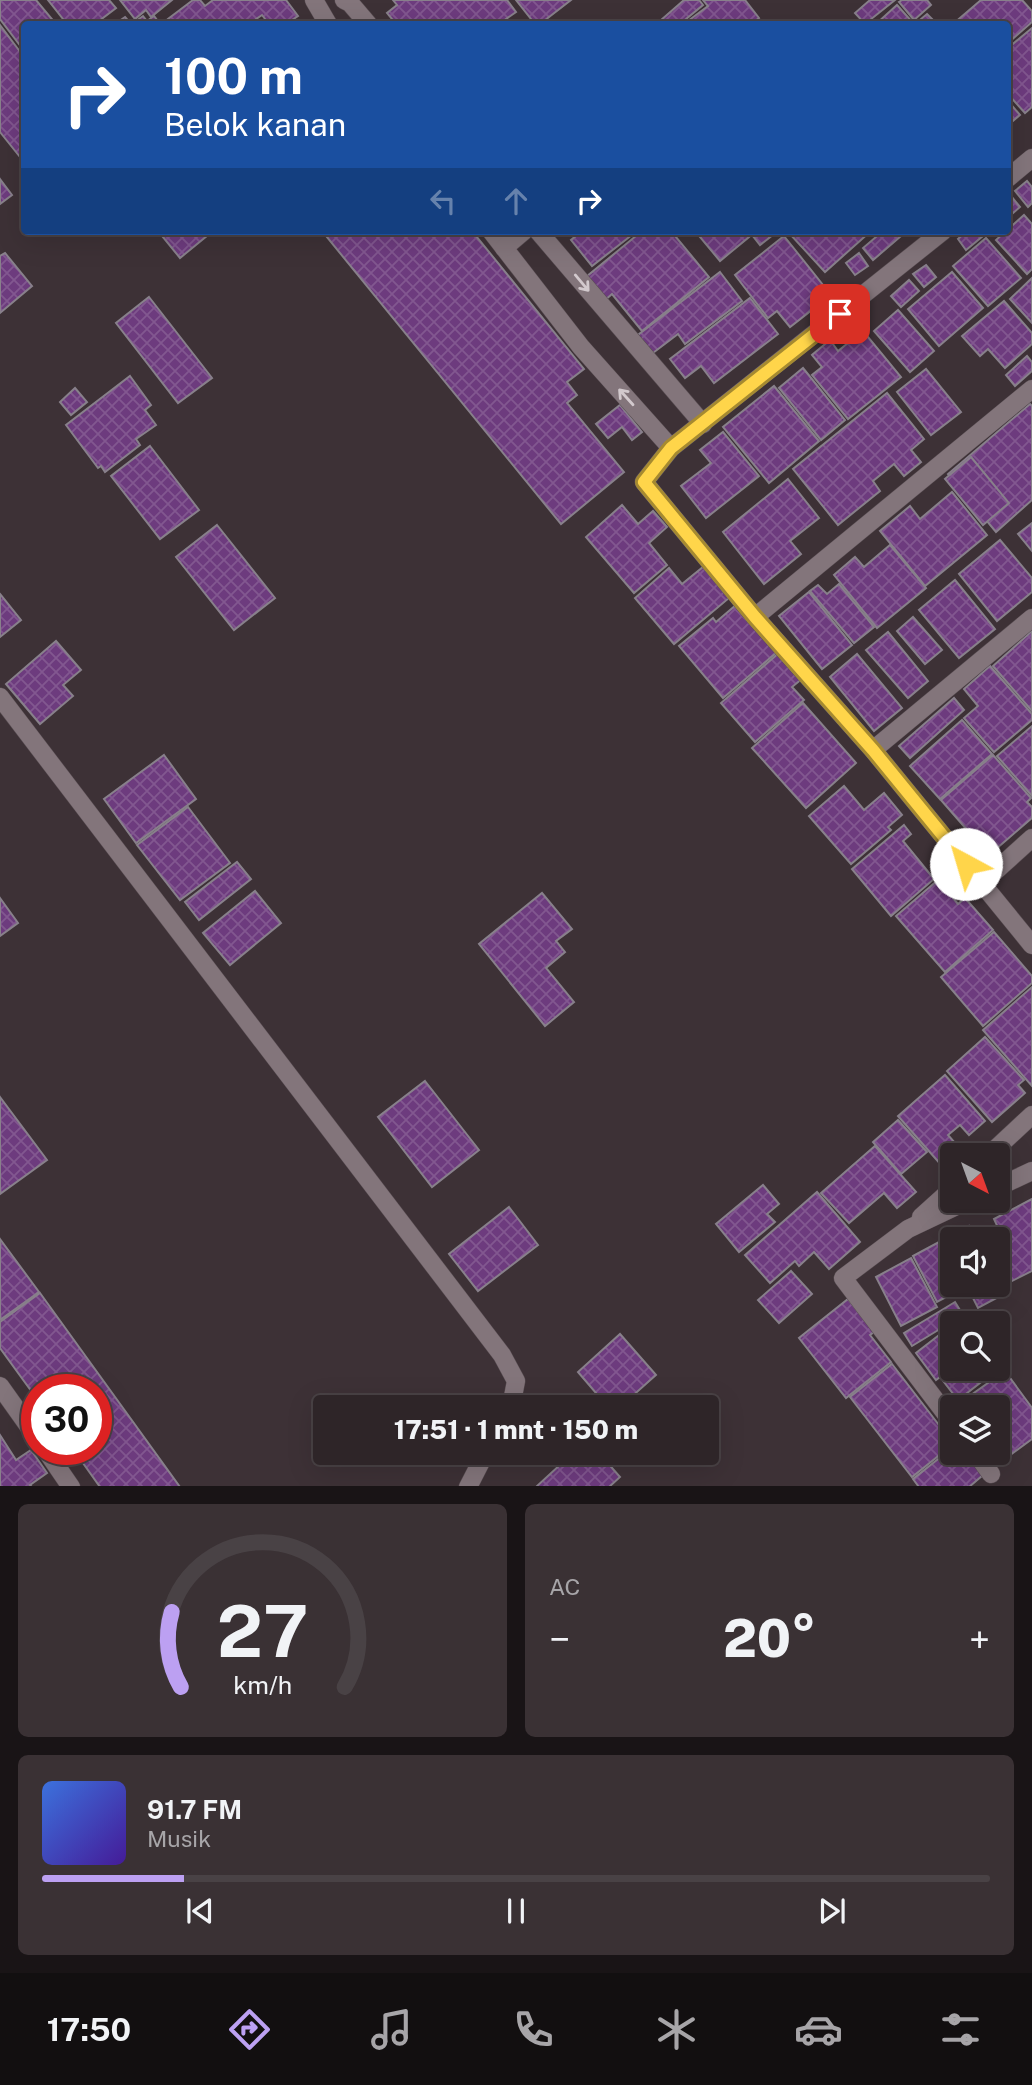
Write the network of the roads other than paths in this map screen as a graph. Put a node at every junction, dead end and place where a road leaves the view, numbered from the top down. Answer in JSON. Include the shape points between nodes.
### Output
{"nodes":[{"id":1,"x":314,"y":0,"type":"edge"},
{"id":2,"x":344,"y":0,"type":"edge"},
{"id":3,"x":326,"y":21,"type":"edge"},
{"id":4,"x":365,"y":21,"type":"edge"},
{"id":5,"x":1032,"y":158,"type":"edge"},
{"id":6,"x":1011,"y":176,"type":"edge"},
{"id":7,"x":494,"y":235,"type":"edge"},
{"id":8,"x":519,"y":235,"type":"edge"},
{"id":9,"x":541,"y":235,"type":"edge"},
{"id":10,"x":938,"y":235,"type":"edge"},
{"id":11,"x":504,"y":248,"type":"junction"},
{"id":12,"x":1032,"y":389,"type":"edge"},
{"id":13,"x":703,"y":424,"type":"junction"},
{"id":14,"x":671,"y":448,"type":"junction"},
{"id":15,"x":755,"y":617,"type":"junction"},
{"id":16,"x":1032,"y":618,"type":"edge"},
{"id":17,"x":0,"y":697,"type":"edge"},
{"id":18,"x":873,"y":750,"type":"junction"},
{"id":19,"x":1032,"y":838,"type":"edge"},
{"id":20,"x":982,"y":883,"type":"junction"},
{"id":21,"x":1032,"y":945,"type":"edge"},
{"id":22,"x":1032,"y":1115,"type":"edge"},
{"id":23,"x":1002,"y":1143,"type":"edge"},
{"id":24,"x":1032,"y":1171,"type":"edge"},
{"id":25,"x":1010,"y":1181,"type":"edge"},
{"id":26,"x":940,"y":1200,"type":"edge"},
{"id":27,"x":942,"y":1213,"type":"edge"},
{"id":28,"x":908,"y":1229,"type":"junction"},
{"id":29,"x":0,"y":1386,"type":"edge"},
{"id":30,"x":513,"y":1395,"type":"edge"},
{"id":31,"x":940,"y":1406,"type":"edge"},
{"id":32,"x":21,"y":1416,"type":"edge"},
{"id":33,"x":56,"y":1465,"type":"edge"},
{"id":34,"x":479,"y":1465,"type":"edge"},
{"id":35,"x":984,"y":1465,"type":"edge"},
{"id":36,"x":991,"y":1474,"type":"dead end"},
{"id":37,"x":71,"y":1486,"type":"edge"},
{"id":38,"x":468,"y":1486,"type":"edge"}],
"edges":[{"from":1,"to":3,"type":"street"},
{"from":2,"to":4,"type":"street"},
{"from":5,"to":6,"type":"street"},
{"from":7,"to":11,"type":"street"},
{"from":8,"to":11,"type":"street"},
{"from":9,"to":13,"type":"street","one_way":true},
{"from":10,"to":13,"type":"street"},
{"from":14,"to":11,"type":"street","one_way":true,"via":[[581,347]]},
{"from":12,"to":15,"type":"street"},
{"from":13,"to":14,"type":"street"},
{"from":14,"to":15,"type":"street","via":[[644,482]]},
{"from":15,"to":18,"type":"street"},
{"from":16,"to":18,"type":"street"},
{"from":17,"to":30,"type":"street","via":[[502,1355],[516,1381]]},
{"from":18,"to":20,"type":"street"},
{"from":19,"to":20,"type":"street"},
{"from":20,"to":21,"type":"street"},
{"from":22,"to":23,"type":"street"},
{"from":24,"to":25,"type":"street"},
{"from":26,"to":28,"type":"street"},
{"from":27,"to":28,"type":"street"},
{"from":28,"to":31,"type":"street","via":[[843,1278]]},
{"from":29,"to":32,"type":"street"},
{"from":33,"to":37,"type":"street"},
{"from":34,"to":38,"type":"street"},
{"from":35,"to":36,"type":"street"}]}
